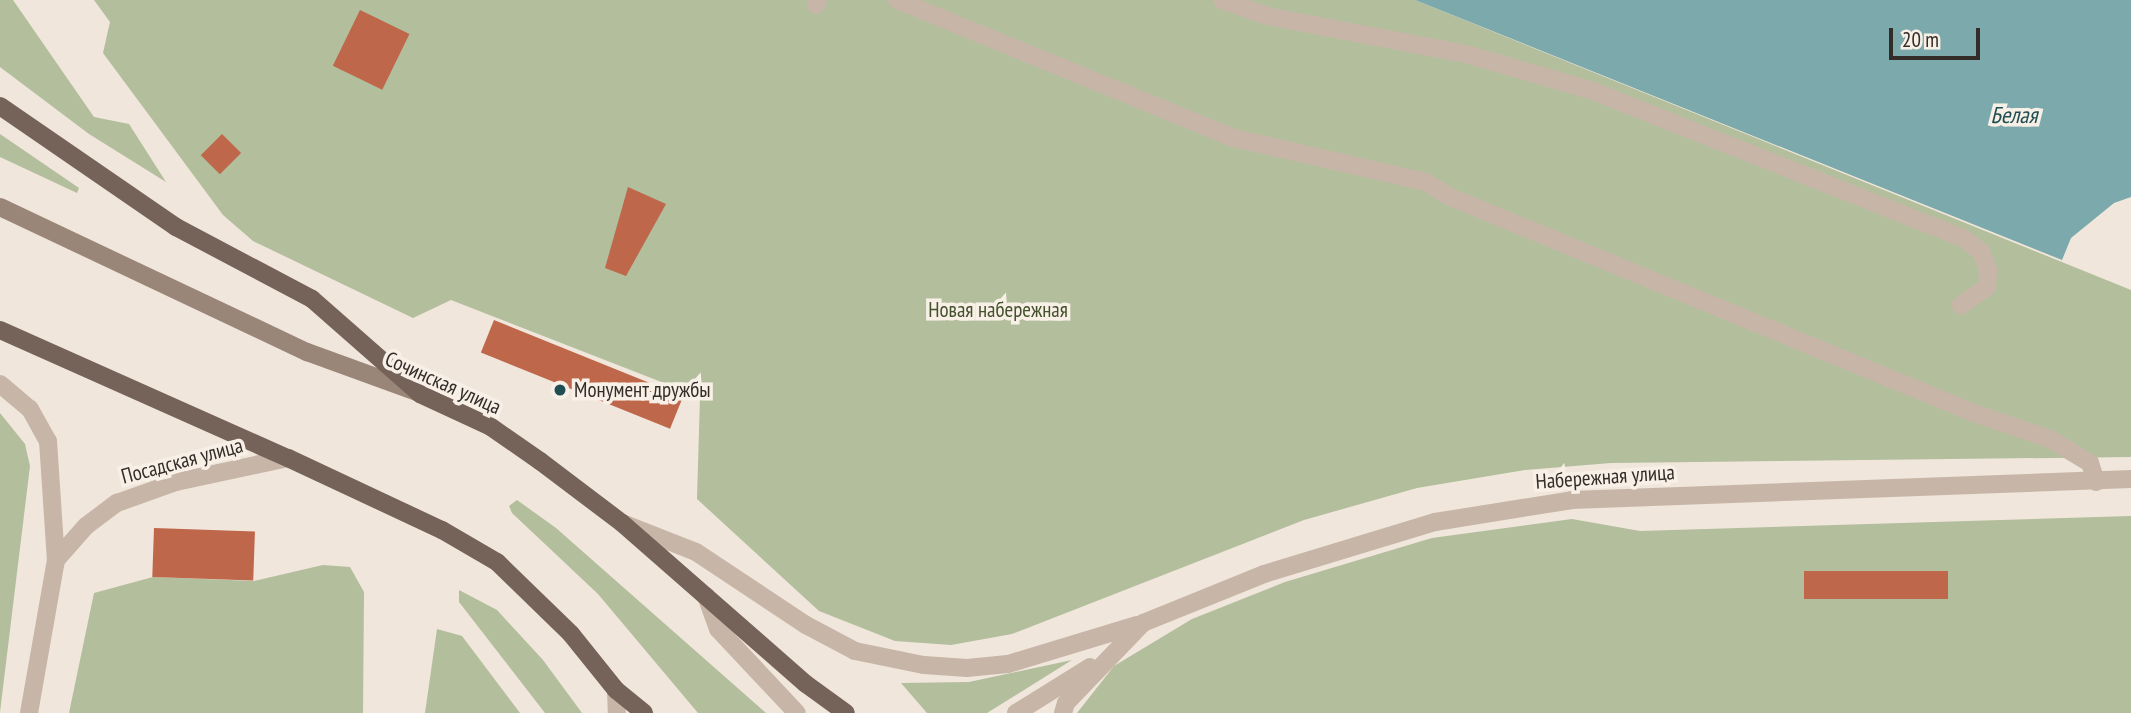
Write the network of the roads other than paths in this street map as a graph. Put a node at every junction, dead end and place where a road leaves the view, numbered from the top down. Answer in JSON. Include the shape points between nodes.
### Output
{"nodes":[{"id":1,"x":897,"y":0,"type":"edge"},
{"id":2,"x":1222,"y":0,"type":"edge"},
{"id":3,"x":0,"y":106,"type":"edge"},
{"id":4,"x":0,"y":207,"type":"edge"},
{"id":5,"x":1961,"y":305,"type":"dead end"},
{"id":6,"x":0,"y":330,"type":"edge"},
{"id":7,"x":0,"y":384,"type":"edge"},
{"id":8,"x":420,"y":394,"type":"junction"},
{"id":9,"x":288,"y":458,"type":"junction"},
{"id":10,"x":2131,"y":479,"type":"edge"},
{"id":11,"x":2096,"y":482,"type":"junction"},
{"id":12,"x":622,"y":523,"type":"junction"},
{"id":13,"x":56,"y":559,"type":"junction"},
{"id":14,"x":706,"y":596,"type":"junction"},
{"id":15,"x":1143,"y":623,"type":"junction"},
{"id":16,"x":1113,"y":651,"type":"junction"},
{"id":17,"x":616,"y":690,"type":"junction"},
{"id":18,"x":29,"y":713,"type":"edge"},
{"id":19,"x":618,"y":713,"type":"edge"},
{"id":20,"x":644,"y":713,"type":"edge"},
{"id":21,"x":797,"y":713,"type":"edge"},
{"id":22,"x":846,"y":713,"type":"edge"},
{"id":23,"x":1016,"y":713,"type":"edge"},
{"id":24,"x":1063,"y":713,"type":"edge"}],
"edges":[{"from":1,"to":11,"type":"street","via":[[1234,138],[1426,182],[1448,196],[1974,413],[2050,439],[2090,463]]},
{"from":2,"to":5,"type":"street","via":[[1267,16],[1466,54],[1593,91],[1965,239],[1982,252],[1987,287]]},
{"from":3,"to":8,"type":"main road","via":[[176,227],[312,299]]},
{"from":4,"to":8,"type":"main road","name":"Сочинская улица","via":[[307,352]]},
{"from":6,"to":9,"type":"main road"},
{"from":7,"to":13,"type":"street","via":[[30,409],[48,441]]},
{"from":8,"to":12,"type":"main road","name":"Сочинская улица","via":[[491,427]]},
{"from":9,"to":13,"type":"street","name":"Посадская улица","via":[[176,482],[117,503],[86,526]]},
{"from":9,"to":17,"type":"main road","via":[[442,530],[497,562],[571,634]]},
{"from":10,"to":11,"type":"street","name":"Набережная улица"},
{"from":11,"to":15,"type":"street","name":"Набережная улица","via":[[1664,495],[1494,510],[1352,544]]},
{"from":12,"to":14,"type":"main road","name":"Сочинская улица"},
{"from":12,"to":15,"type":"street","via":[[696,552],[806,625],[855,650],[924,665],[967,668],[1008,664]]},
{"from":13,"to":18,"type":"street"},
{"from":14,"to":21,"type":"street","via":[[718,629]]},
{"from":14,"to":22,"type":"main road","name":"Сочинская улица"},
{"from":15,"to":16,"type":"street","name":"Набережная улица"},
{"from":16,"to":23,"type":"street"},
{"from":16,"to":24,"type":"street","via":[[1066,703]]},
{"from":17,"to":19,"type":"street"},
{"from":17,"to":20,"type":"main road"}]}
